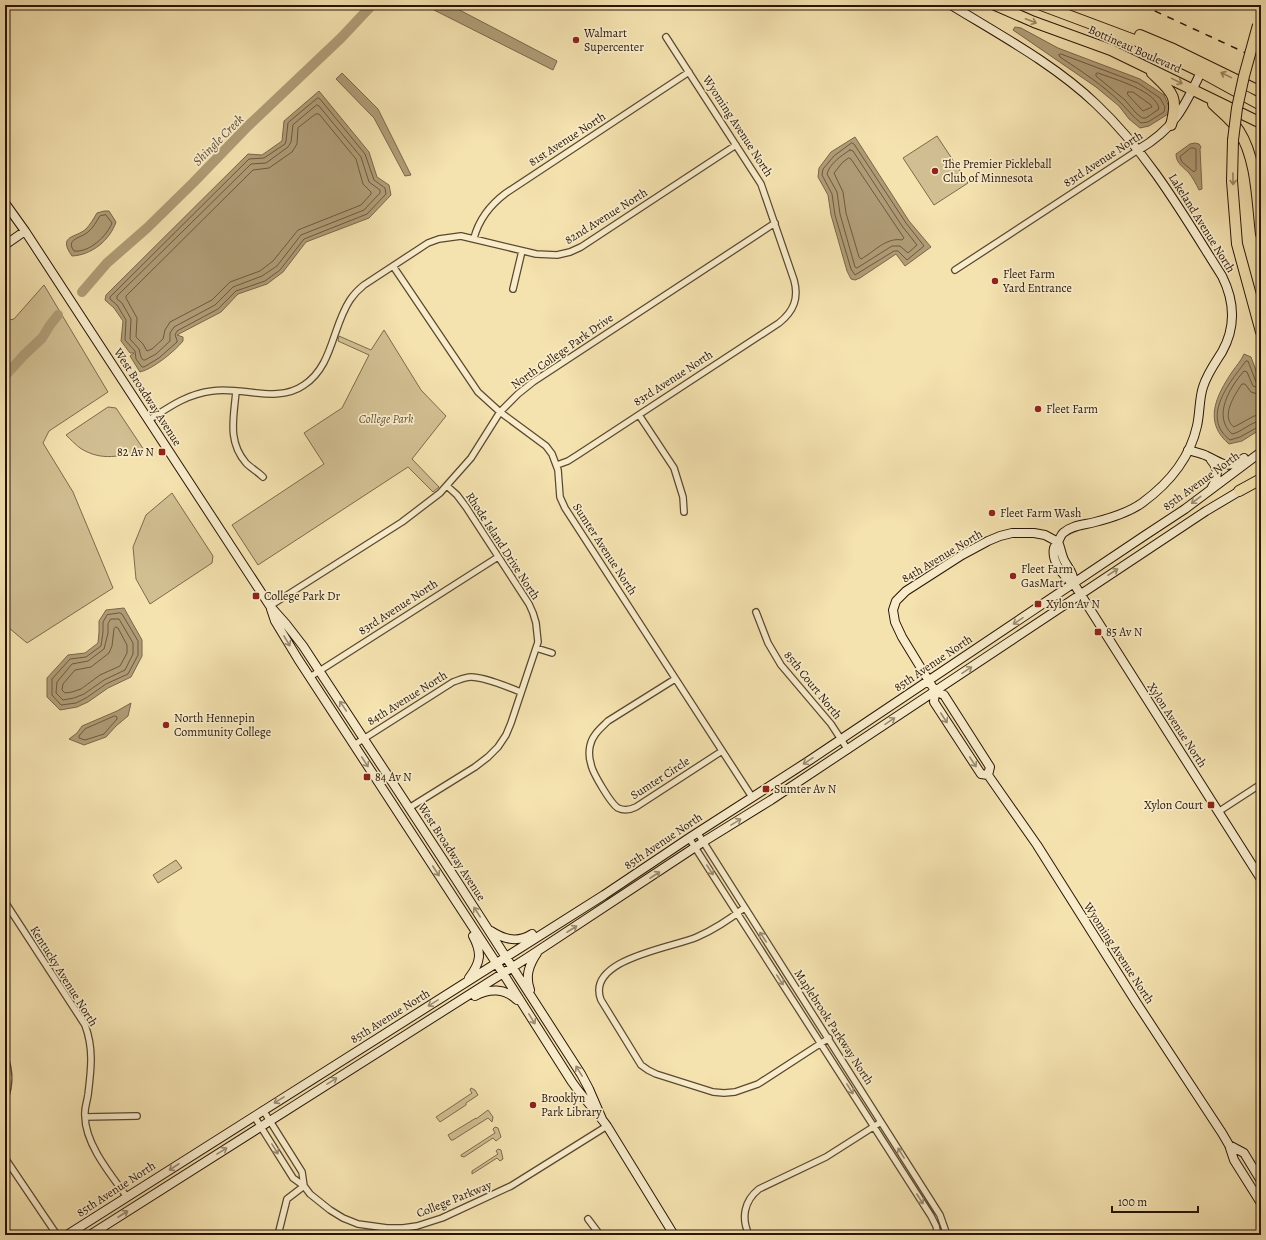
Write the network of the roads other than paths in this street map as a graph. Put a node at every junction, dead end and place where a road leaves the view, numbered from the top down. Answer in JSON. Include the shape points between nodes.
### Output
{"nodes":[{"id":1,"x":951,"y":5,"type":"edge"},
{"id":2,"x":995,"y":5,"type":"edge"},
{"id":3,"x":1041,"y":5,"type":"edge"},
{"id":4,"x":1260,"y":21,"type":"edge"},
{"id":5,"x":1090,"y":22,"type":"junction"},
{"id":6,"x":666,"y":37,"type":"dead end"},
{"id":7,"x":1145,"y":66,"type":"junction"},
{"id":8,"x":689,"y":72,"type":"junction"},
{"id":9,"x":1201,"y":72,"type":"junction"},
{"id":10,"x":1193,"y":89,"type":"junction"},
{"id":11,"x":1261,"y":92,"type":"edge"},
{"id":12,"x":1205,"y":97,"type":"junction"},
{"id":13,"x":1261,"y":105,"type":"edge"},
{"id":14,"x":1261,"y":123,"type":"edge"},
{"id":15,"x":1171,"y":125,"type":"junction"},
{"id":16,"x":736,"y":145,"type":"junction"},
{"id":17,"x":1138,"y":150,"type":"junction"},
{"id":18,"x":5,"y":203,"type":"edge"},
{"id":19,"x":775,"y":223,"type":"junction"},
{"id":20,"x":25,"y":231,"type":"junction"},
{"id":21,"x":1261,"y":234,"type":"edge"},
{"id":22,"x":474,"y":238,"type":"junction"},
{"id":23,"x":5,"y":245,"type":"edge"},
{"id":24,"x":522,"y":251,"type":"junction"},
{"id":25,"x":393,"y":266,"type":"junction"},
{"id":26,"x":955,"y":270,"type":"dead end"},
{"id":27,"x":513,"y":289,"type":"dead end"},
{"id":28,"x":795,"y":303,"type":"joint"},
{"id":29,"x":1261,"y":332,"type":"edge"},
{"id":30,"x":236,"y":391,"type":"junction"},
{"id":31,"x":500,"y":412,"type":"junction"},
{"id":32,"x":639,"y":415,"type":"junction"},
{"id":33,"x":149,"y":420,"type":"junction"},
{"id":34,"x":1261,"y":448,"type":"edge"},
{"id":35,"x":1188,"y":450,"type":"junction"},
{"id":36,"x":1261,"y":452,"type":"edge"},
{"id":37,"x":1206,"y":455,"type":"junction"},
{"id":38,"x":557,"y":465,"type":"junction"},
{"id":39,"x":263,"y":477,"type":"dead end"},
{"id":40,"x":1261,"y":478,"type":"edge"},
{"id":41,"x":447,"y":486,"type":"junction"},
{"id":42,"x":1211,"y":489,"type":"junction"},
{"id":43,"x":1239,"y":491,"type":"joint"},
{"id":44,"x":684,"y":512,"type":"dead end"},
{"id":45,"x":1058,"y":542,"type":"junction"},
{"id":46,"x":498,"y":557,"type":"junction"},
{"id":47,"x":1074,"y":584,"type":"junction"},
{"id":48,"x":1080,"y":594,"type":"junction"},
{"id":49,"x":270,"y":606,"type":"junction"},
{"id":50,"x":893,"y":610,"type":"joint"},
{"id":51,"x":756,"y":612,"type":"dead end"},
{"id":52,"x":536,"y":648,"type":"junction"},
{"id":53,"x":552,"y":653,"type":"dead end"},
{"id":54,"x":320,"y":671,"type":"junction"},
{"id":55,"x":310,"y":677,"type":"junction"},
{"id":56,"x":675,"y":679,"type":"junction"},
{"id":57,"x":929,"y":680,"type":"junction"},
{"id":58,"x":935,"y":691,"type":"junction"},
{"id":59,"x":521,"y":692,"type":"junction"},
{"id":60,"x":364,"y":739,"type":"junction"},
{"id":61,"x":841,"y":739,"type":"junction"},
{"id":62,"x":354,"y":745,"type":"junction"},
{"id":63,"x":848,"y":750,"type":"junction"},
{"id":64,"x":722,"y":751,"type":"junction"},
{"id":65,"x":988,"y":776,"type":"junction"},
{"id":66,"x":1261,"y":784,"type":"edge"},
{"id":67,"x":752,"y":797,"type":"junction"},
{"id":68,"x":409,"y":808,"type":"junction"},
{"id":69,"x":1218,"y":812,"type":"junction"},
{"id":70,"x":697,"y":832,"type":"junction"},
{"id":71,"x":688,"y":838,"type":"junction"},
{"id":72,"x":703,"y":842,"type":"junction"},
{"id":73,"x":695,"y":848,"type":"junction"},
{"id":74,"x":1261,"y":878,"type":"edge"},
{"id":75,"x":604,"y":895,"type":"junction"},
{"id":76,"x":456,"y":901,"type":"junction"},
{"id":77,"x":5,"y":902,"type":"edge"},
{"id":78,"x":744,"y":908,"type":"junction"},
{"id":79,"x":737,"y":914,"type":"junction"},
{"id":80,"x":488,"y":929,"type":"junction"},
{"id":81,"x":539,"y":950,"type":"junction"},
{"id":82,"x":506,"y":957,"type":"junction"},
{"id":83,"x":496,"y":963,"type":"junction"},
{"id":84,"x":512,"y":967,"type":"junction"},
{"id":85,"x":503,"y":973,"type":"junction"},
{"id":86,"x":466,"y":982,"type":"junction"},
{"id":87,"x":534,"y":1000,"type":"junction"},
{"id":88,"x":524,"y":1007,"type":"junction"},
{"id":89,"x":829,"y":1038,"type":"junction"},
{"id":90,"x":821,"y":1043,"type":"junction"},
{"id":91,"x":5,"y":1058,"type":"edge"},
{"id":92,"x":351,"y":1069,"type":"junction"},
{"id":93,"x":5,"y":1098,"type":"edge"},
{"id":94,"x":262,"y":1110,"type":"junction"},
{"id":95,"x":85,"y":1116,"type":"junction"},
{"id":96,"x":138,"y":1116,"type":"dead end"},
{"id":97,"x":254,"y":1116,"type":"junction"},
{"id":98,"x":602,"y":1118,"type":"junction"},
{"id":99,"x":269,"y":1121,"type":"junction"},
{"id":100,"x":881,"y":1122,"type":"junction"},
{"id":101,"x":607,"y":1126,"type":"junction"},
{"id":102,"x":260,"y":1127,"type":"junction"},
{"id":103,"x":874,"y":1127,"type":"junction"},
{"id":104,"x":1229,"y":1145,"type":"junction"},
{"id":105,"x":5,"y":1158,"type":"edge"},
{"id":106,"x":1261,"y":1181,"type":"edge"},
{"id":107,"x":304,"y":1186,"type":"junction"},
{"id":108,"x":127,"y":1197,"type":"junction"},
{"id":109,"x":1261,"y":1203,"type":"edge"},
{"id":110,"x":588,"y":1219,"type":"dead end"},
{"id":111,"x":56,"y":1235,"type":"edge"},
{"id":112,"x":67,"y":1235,"type":"edge"},
{"id":113,"x":90,"y":1235,"type":"edge"},
{"id":114,"x":278,"y":1235,"type":"edge"},
{"id":115,"x":600,"y":1235,"type":"edge"},
{"id":116,"x":674,"y":1235,"type":"edge"},
{"id":117,"x":749,"y":1235,"type":"edge"},
{"id":118,"x":938,"y":1235,"type":"edge"},
{"id":119,"x":947,"y":1235,"type":"edge"}],
"edges":[{"from":1,"to":17,"type":"main road","name":"Lakeland Avenue North","via":[[1070,81],[1106,113]]},
{"from":2,"to":7,"type":"highway","name":"Bottineau Boulevard","one_way":true,"via":[[1111,50]]},
{"from":3,"to":5,"type":"highway","name":"Bottineau Boulevard"},
{"from":4,"to":29,"type":"highway","one_way":true,"bridge":true,"via":[[1237,108],[1232,181],[1237,244]]},
{"from":5,"to":9,"type":"highway","name":"Bottineau Boulevard"},
{"from":11,"to":5,"type":"highway","one_way":true,"via":[[1138,34]]},
{"from":6,"to":8,"type":"street","name":"Wyoming Avenue North"},
{"from":7,"to":10,"type":"highway","name":"Bottineau Boulevard","one_way":true},
{"from":7,"to":15,"type":"highway","via":[[1174,97],[1175,111]]},
{"from":8,"to":16,"type":"street","name":"Wyoming Avenue North"},
{"from":8,"to":22,"type":"street","name":"81st Avenue North","via":[[506,193],[489,208],[476,229]]},
{"from":9,"to":10,"type":"main road","name":"83rd Avenue North"},
{"from":9,"to":13,"type":"highway","name":"Bottineau Boulevard"},
{"from":10,"to":12,"type":"highway","name":"Bottineau Boulevard"},
{"from":10,"to":15,"type":"main road","name":"83rd Avenue North"},
{"from":12,"to":14,"type":"highway","name":"Bottineau Boulevard"},
{"from":12,"to":21,"type":"highway","via":[[1238,129],[1245,141],[1253,169]]},
{"from":15,"to":17,"type":"main road","name":"83rd Avenue North"},
{"from":16,"to":19,"type":"street","name":"Wyoming Avenue North","via":[[762,184]]},
{"from":16,"to":24,"type":"street","name":"82nd Avenue North","via":[[576,250],[557,256]]},
{"from":17,"to":26,"type":"street","name":"83rd Avenue North"},
{"from":17,"to":35,"type":"main road","name":"Lakeland Avenue North","via":[[1158,176],[1222,276],[1231,301],[1229,338],[1204,386],[1196,428]]},
{"from":18,"to":20,"type":"main road","name":"West Broadway Avenue"},
{"from":19,"to":28,"type":"street","name":"Wyoming Avenue North","via":[[796,287]]},
{"from":19,"to":31,"type":"street","name":"North College Park Drive","via":[[533,382]]},
{"from":20,"to":23,"type":"main road"},
{"from":20,"to":33,"type":"main road","name":"West Broadway Avenue"},
{"from":22,"to":24,"type":"street","name":"82nd Avenue North"},
{"from":22,"to":25,"type":"street","name":"82nd Avenue North","via":[[461,236],[438,239]]},
{"from":24,"to":27,"type":"street"},
{"from":25,"to":30,"type":"street","name":"82nd Avenue North","via":[[364,285],[350,300],[325,360],[312,380],[292,392],[280,394]]},
{"from":25,"to":31,"type":"street","name":"Sumter Avenue North","via":[[478,392]]},
{"from":28,"to":32,"type":"street","name":"83rd Avenue North","via":[[779,323]]},
{"from":30,"to":33,"type":"street","name":"82nd Avenue North","via":[[213,391],[185,398]]},
{"from":30,"to":39,"type":"street","via":[[233,428],[235,445],[246,463]]},
{"from":31,"to":38,"type":"street","name":"Sumter Avenue North","via":[[546,446]]},
{"from":31,"to":41,"type":"street","name":"North College Park Drive","via":[[471,458]]},
{"from":32,"to":38,"type":"street","name":"83rd Avenue North","via":[[579,454]]},
{"from":32,"to":44,"type":"street","via":[[674,468],[683,497]]},
{"from":33,"to":49,"type":"main road","name":"West Broadway Avenue"},
{"from":34,"to":37,"type":"main road","via":[[1233,465],[1223,464]]},
{"from":35,"to":37,"type":"main road"},
{"from":35,"to":45,"type":"main road","name":"Lakeland Avenue North","via":[[1176,471],[1161,488],[1140,505],[1116,517],[1070,528],[1062,533]]},
{"from":36,"to":42,"type":"main road","name":"85th Avenue North"},
{"from":37,"to":42,"type":"main road","via":[[1214,464],[1217,474]]},
{"from":38,"to":56,"type":"street","name":"Sumter Avenue North","via":[[560,497],[565,508]]},
{"from":40,"to":43,"type":"highway"},
{"from":41,"to":46,"type":"street","name":"Rhode Island Drive North","via":[[466,507]]},
{"from":41,"to":49,"type":"street","name":"North College Park Drive","via":[[402,522]]},
{"from":42,"to":47,"type":"main road","name":"85th Avenue North","one_way":true},
{"from":48,"to":43,"type":"main road","name":"85th Avenue North","one_way":true},
{"from":45,"to":47,"type":"main road","via":[[1073,574]]},
{"from":45,"to":50,"type":"main road","name":"84th Avenue North","via":[[1045,535],[1021,532],[988,541],[906,591],[896,601]]},
{"from":46,"to":52,"type":"street","name":"Rhode Island Drive North","via":[[533,613],[538,633]]},
{"from":46,"to":54,"type":"street","name":"83rd Avenue North"},
{"from":47,"to":48,"type":"main road","name":"Xylon Avenue North"},
{"from":47,"to":57,"type":"main road","name":"85th Avenue North","one_way":true},
{"from":58,"to":48,"type":"main road","name":"85th Avenue North","one_way":true},
{"from":48,"to":69,"type":"main road","name":"Xylon Avenue North"},
{"from":49,"to":54,"type":"main road","name":"West Broadway Avenue","via":[[292,631]]},
{"from":49,"to":55,"type":"main road","name":"West Broadway Avenue","one_way":true,"via":[[275,620]]},
{"from":50,"to":57,"type":"main road","name":"Wyoming Avenue North","via":[[900,632]]},
{"from":51,"to":61,"type":"street","name":"85th Court North","via":[[768,643],[781,665]]},
{"from":52,"to":53,"type":"street"},
{"from":52,"to":59,"type":"street","name":"Rhode Island Drive North"},
{"from":54,"to":55,"type":"street","name":"83rd Avenue North"},
{"from":60,"to":54,"type":"main road","name":"West Broadway Avenue","one_way":true},
{"from":55,"to":62,"type":"main road","name":"West Broadway Avenue"},
{"from":56,"to":64,"type":"street","name":"Sumter Avenue North"},
{"from":56,"to":64,"type":"street","name":"Sumter Circle","via":[[608,721],[590,744],[591,765],[613,804],[618,808],[630,810]]},
{"from":57,"to":58,"type":"main road","name":"Wyoming Avenue North"},
{"from":57,"to":61,"type":"main road","name":"85th Avenue North"},
{"from":63,"to":58,"type":"main road","name":"85th Avenue North","one_way":true},
{"from":58,"to":65,"type":"main road","name":"Wyoming Avenue North","via":[[944,696],[990,767]]},
{"from":58,"to":65,"type":"main road","name":"Wyoming Avenue North","one_way":true,"via":[[934,702],[981,774]]},
{"from":59,"to":60,"type":"street","name":"84th Avenue North","via":[[482,678],[462,678]]},
{"from":59,"to":68,"type":"street","name":"Rhode Island Drive North","via":[[506,735],[498,747],[475,767]]},
{"from":60,"to":62,"type":"street","name":"84th Avenue North"},
{"from":60,"to":68,"type":"main road","name":"West Broadway Avenue"},
{"from":61,"to":63,"type":"street","name":"85th Court North"},
{"from":61,"to":67,"type":"main road","name":"85th Avenue North","one_way":true},
{"from":62,"to":76,"type":"main road","name":"West Broadway Avenue","one_way":true},
{"from":72,"to":63,"type":"main road","name":"85th Avenue North","one_way":true},
{"from":64,"to":67,"type":"street","name":"Sumter Avenue North"},
{"from":65,"to":104,"type":"main road","name":"Wyoming Avenue North","via":[[1037,845]]},
{"from":66,"to":69,"type":"street"},
{"from":67,"to":70,"type":"main road","name":"85th Avenue North"},
{"from":80,"to":68,"type":"main road","name":"West Broadway Avenue","one_way":true},
{"from":69,"to":74,"type":"main road","name":"Xylon Avenue North"},
{"from":70,"to":71,"type":"main road","name":"85th Avenue North"},
{"from":70,"to":72,"type":"street","name":"Maplebrook Parkway North"},
{"from":71,"to":73,"type":"street","name":"Maplebrook Parkway North"},
{"from":71,"to":75,"type":"main road","name":"85th Avenue North"},
{"from":72,"to":73,"type":"main road","name":"85th Avenue North"},
{"from":72,"to":78,"type":"street","name":"Maplebrook Parkway North"},
{"from":73,"to":79,"type":"street","name":"Maplebrook Parkway North","one_way":true},
{"from":81,"to":73,"type":"main road","name":"85th Avenue North","one_way":true},
{"from":75,"to":80,"type":"main road","via":[[591,897],[524,939],[507,939]]},
{"from":75,"to":82,"type":"main road","name":"85th Avenue North"},
{"from":76,"to":83,"type":"main road","name":"West Broadway Avenue"},
{"from":76,"to":86,"type":"main road","via":[[479,951],[476,968]]},
{"from":77,"to":95,"type":"street","name":"Kentucky Avenue North","via":[[85,1025],[92,1060]]},
{"from":78,"to":79,"type":"street"},
{"from":89,"to":78,"type":"street","name":"Maplebrook Parkway North","one_way":true},
{"from":79,"to":90,"type":"street","name":"Maplebrook Parkway North","one_way":true},
{"from":79,"to":90,"type":"street","via":[[695,938],[638,956],[616,966],[601,981],[600,996],[608,1014],[641,1065],[656,1074],[706,1091],[724,1093],[758,1084]]},
{"from":80,"to":82,"type":"main road","name":"West Broadway Avenue"},
{"from":81,"to":84,"type":"main road","name":"85th Avenue North"},
{"from":81,"to":87,"type":"main road","via":[[531,964],[527,982]]},
{"from":82,"to":83,"type":"main road","name":"85th Avenue North"},
{"from":82,"to":84,"type":"main road","name":"West Broadway Avenue"},
{"from":83,"to":85,"type":"main road","name":"West Broadway Avenue"},
{"from":83,"to":86,"type":"main road","name":"85th Avenue North"},
{"from":84,"to":85,"type":"main road","name":"85th Avenue North"},
{"from":84,"to":87,"type":"main road","name":"West Broadway Avenue"},
{"from":85,"to":88,"type":"main road","name":"West Broadway Avenue"},
{"from":85,"to":92,"type":"main road","name":"85th Avenue North"},
{"from":86,"to":94,"type":"main road","name":"85th Avenue North","one_way":true},
{"from":98,"to":87,"type":"main road","name":"West Broadway Avenue","one_way":true,"via":[[584,1079]]},
{"from":88,"to":92,"type":"main road","via":[[511,994],[487,990],[369,1064]]},
{"from":88,"to":98,"type":"main road","name":"West Broadway Avenue","one_way":true,"via":[[582,1097]]},
{"from":89,"to":90,"type":"street"},
{"from":89,"to":100,"type":"street","name":"Maplebrook Parkway North"},
{"from":90,"to":103,"type":"street","name":"Maplebrook Parkway North","one_way":true},
{"from":91,"to":93,"type":"street","via":[[9,1069]]},
{"from":99,"to":92,"type":"main road","name":"85th Avenue North","one_way":true},
{"from":94,"to":97,"type":"main road","name":"85th Avenue North"},
{"from":94,"to":99,"type":"street","name":"College Parkway"},
{"from":95,"to":96,"type":"street"},
{"from":95,"to":108,"type":"street","name":"Kentucky Avenue North","via":[[92,1144]]},
{"from":97,"to":102,"type":"street","name":"College Parkway"},
{"from":97,"to":108,"type":"main road","name":"85th Avenue North","one_way":true},
{"from":98,"to":101,"type":"main road","name":"West Broadway Avenue"},
{"from":99,"to":102,"type":"main road","name":"85th Avenue North"},
{"from":99,"to":107,"type":"street","name":"College Parkway","via":[[302,1172]]},
{"from":100,"to":103,"type":"street"},
{"from":119,"to":100,"type":"street","name":"Maplebrook Parkway North","one_way":true,"via":[[940,1215]]},
{"from":101,"to":107,"type":"street","name":"College Parkway","via":[[503,1191],[431,1223],[418,1226],[387,1228],[358,1224],[330,1210]]},
{"from":101,"to":116,"type":"main road","name":"West Broadway Avenue"},
{"from":102,"to":107,"type":"street","name":"College Parkway","one_way":true,"via":[[294,1178]]},
{"from":113,"to":102,"type":"main road","name":"85th Avenue North","one_way":true},
{"from":103,"to":117,"type":"street","via":[[826,1157],[759,1188],[753,1194],[744,1214]]},
{"from":103,"to":118,"type":"street","name":"Maplebrook Parkway North","one_way":true,"via":[[931,1216]]},
{"from":104,"to":106,"type":"main road","name":"Wyoming Avenue North","via":[[1244,1153]]},
{"from":104,"to":109,"type":"main road","name":"Wyoming Avenue North","via":[[1234,1160]]},
{"from":105,"to":111,"type":"street"},
{"from":107,"to":114,"type":"street","via":[[287,1199]]},
{"from":108,"to":112,"type":"main road","name":"85th Avenue North"},
{"from":110,"to":115,"type":"street"}]}
